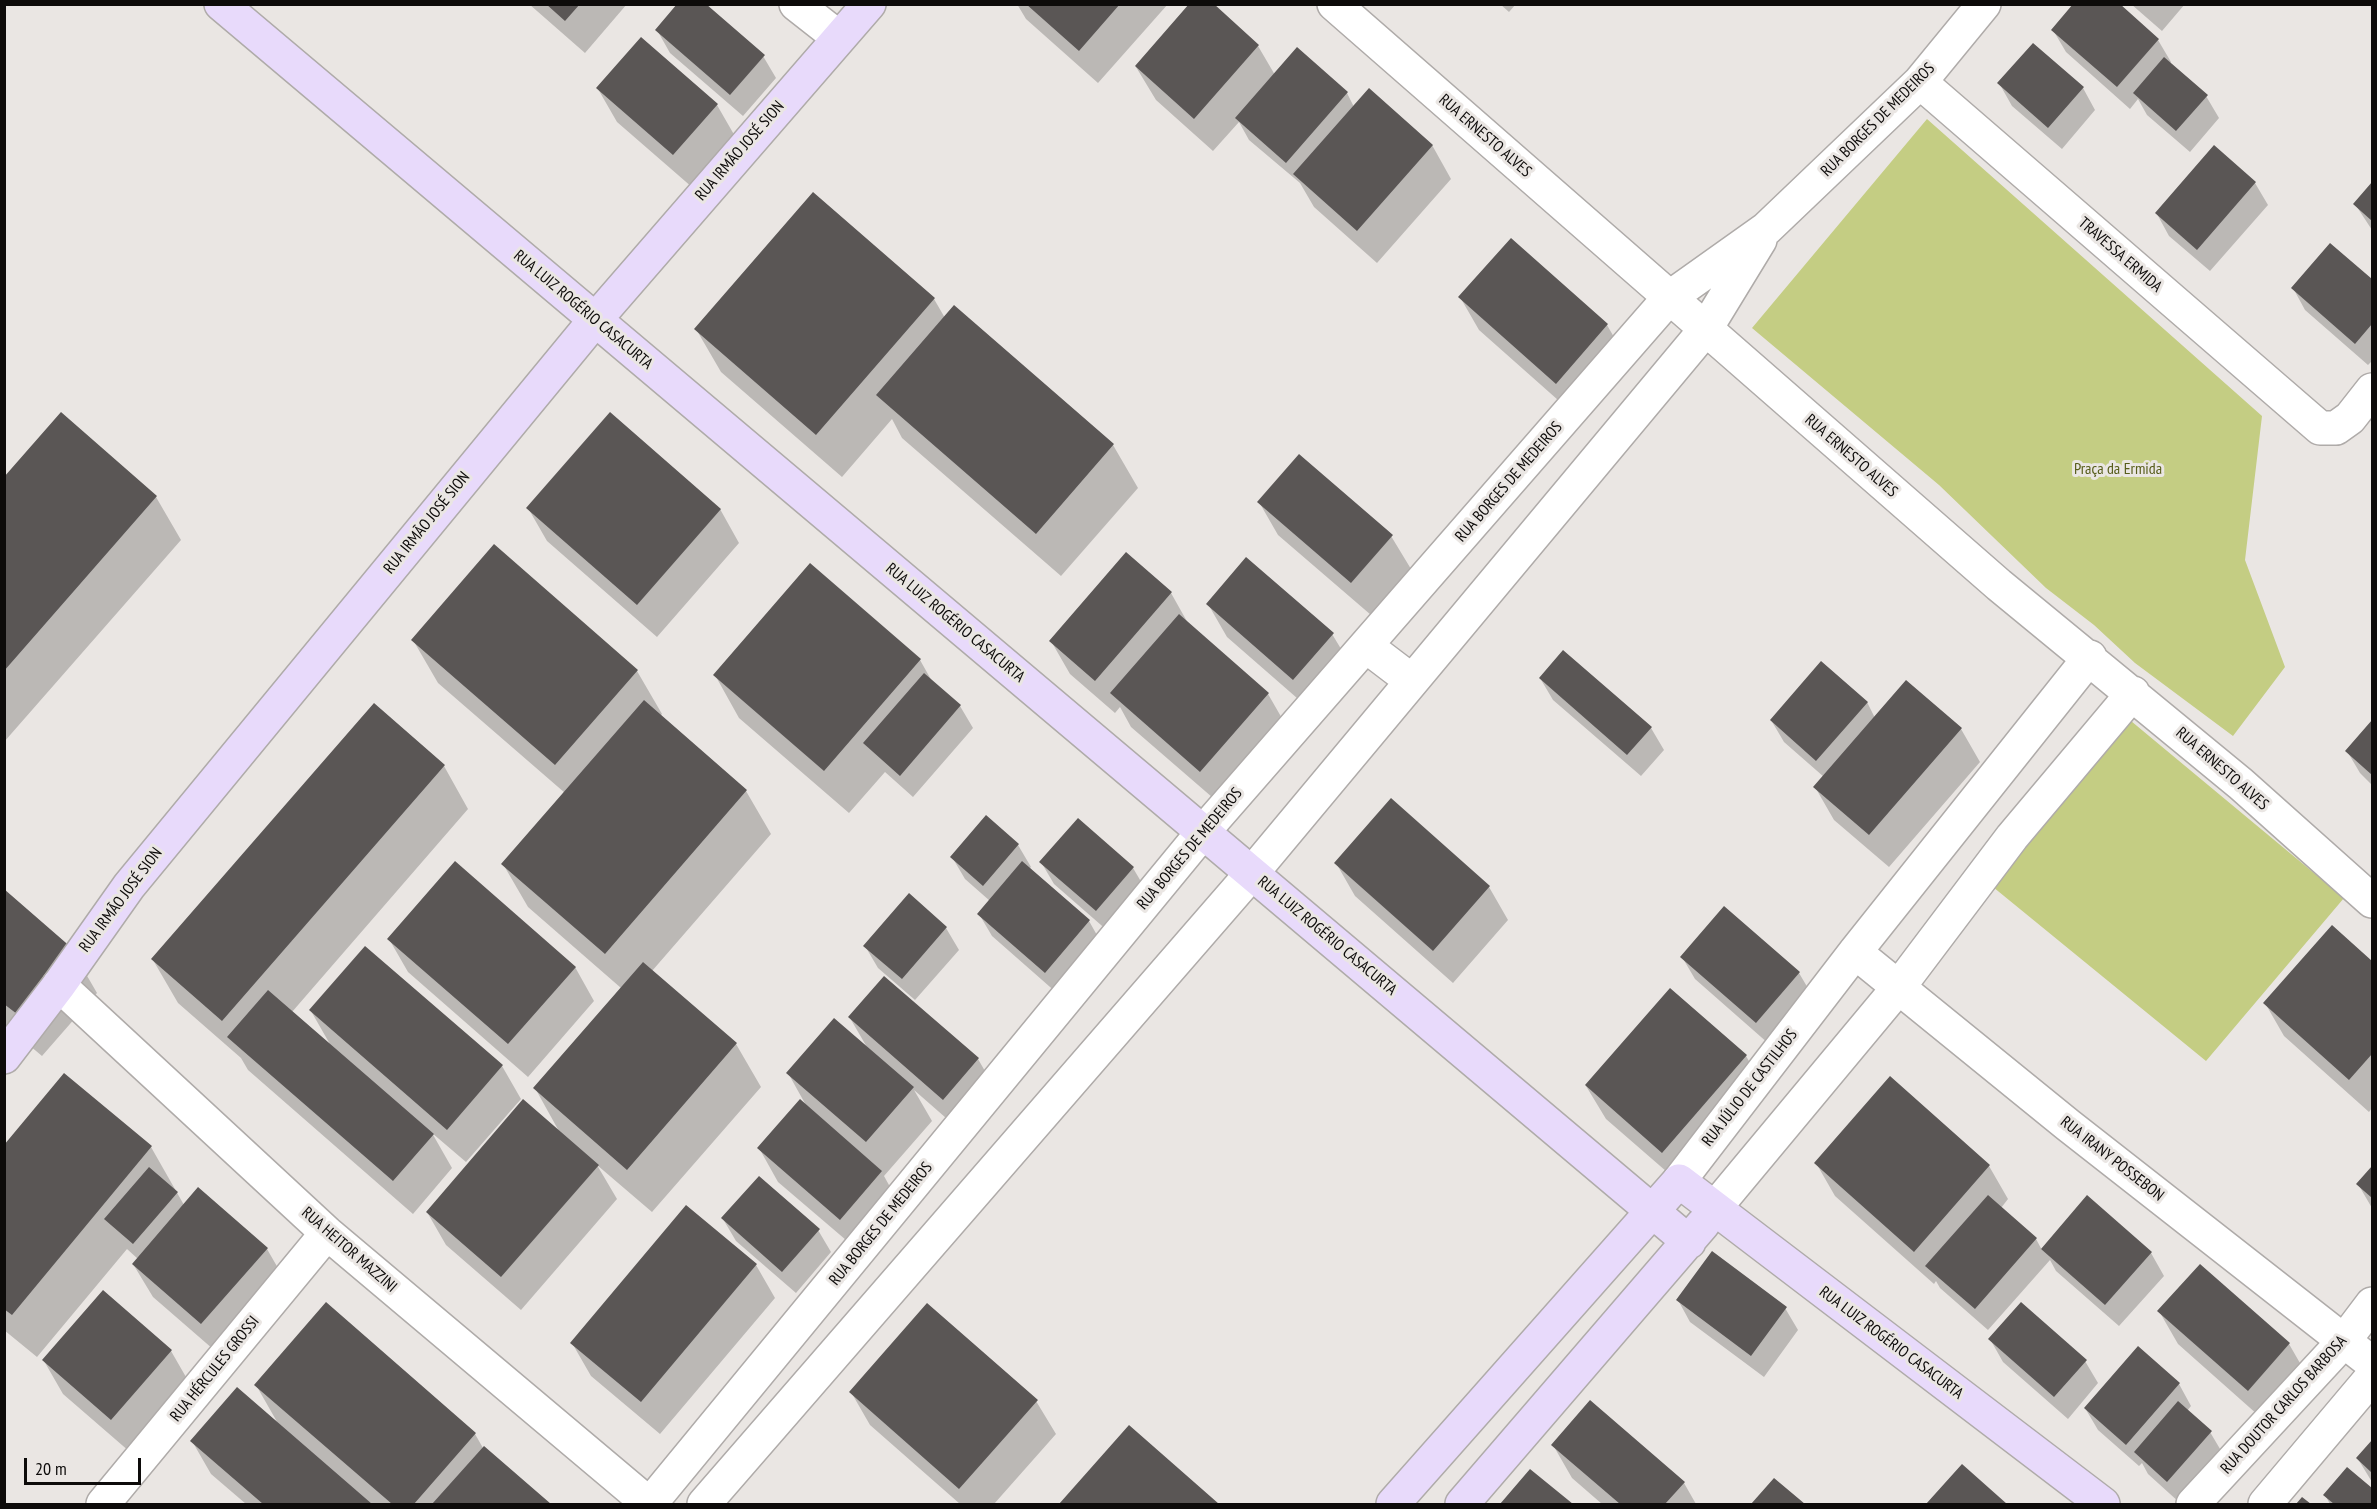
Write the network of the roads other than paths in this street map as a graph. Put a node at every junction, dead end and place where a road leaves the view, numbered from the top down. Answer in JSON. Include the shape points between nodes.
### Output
{"nodes":[{"id":1,"x":221,"y":4,"type":"edge"},
{"id":2,"x":796,"y":4,"type":"edge"},
{"id":3,"x":869,"y":4,"type":"edge"},
{"id":4,"x":1334,"y":4,"type":"edge"},
{"id":5,"x":1984,"y":4,"type":"edge"},
{"id":6,"x":838,"y":38,"type":"junction"},
{"id":7,"x":1920,"y":82,"type":"junction"},
{"id":8,"x":1766,"y":229,"type":"junction"},
{"id":9,"x":1669,"y":297,"type":"junction"},
{"id":10,"x":595,"y":320,"type":"junction"},
{"id":11,"x":1705,"y":330,"type":"junction"},
{"id":12,"x":2373,"y":390,"type":"edge"},
{"id":13,"x":1365,"y":646,"type":"junction"},
{"id":14,"x":2090,"y":657,"type":"junction"},
{"id":15,"x":1412,"y":681,"type":"junction"},
{"id":16,"x":2133,"y":693,"type":"junction"},
{"id":17,"x":1203,"y":832,"type":"junction"},
{"id":18,"x":1252,"y":873,"type":"junction"},
{"id":19,"x":2373,"y":902,"type":"edge"},
{"id":20,"x":1855,"y":952,"type":"junction"},
{"id":21,"x":59,"y":985,"type":"junction"},
{"id":22,"x":1898,"y":988,"type":"junction"},
{"id":23,"x":4,"y":1057,"type":"edge"},
{"id":24,"x":1679,"y":1181,"type":"junction"},
{"id":25,"x":1714,"y":1209,"type":"junction"},
{"id":26,"x":1652,"y":1210,"type":"junction"},
{"id":27,"x":327,"y":1233,"type":"junction"},
{"id":28,"x":1689,"y":1242,"type":"junction"},
{"id":29,"x":2373,"y":1304,"type":"edge"},
{"id":30,"x":2344,"y":1341,"type":"junction"},
{"id":31,"x":2373,"y":1363,"type":"edge"},
{"id":32,"x":2373,"y":1377,"type":"edge"},
{"id":33,"x":103,"y":1504,"type":"edge"},
{"id":34,"x":650,"y":1504,"type":"edge"},
{"id":35,"x":704,"y":1504,"type":"edge"},
{"id":36,"x":1393,"y":1504,"type":"edge"},
{"id":37,"x":1461,"y":1504,"type":"edge"},
{"id":38,"x":2103,"y":1504,"type":"edge"},
{"id":39,"x":2193,"y":1504,"type":"edge"},
{"id":40,"x":2265,"y":1504,"type":"edge"}],
"edges":[{"from":1,"to":10,"type":"street","name":"RUA LUIZ ROGÉRIO CASACURTA"},
{"from":2,"to":6,"type":"street"},
{"from":3,"to":6,"type":"street","name":"RUA IRMÃO JOSÉ SION"},
{"from":4,"to":9,"type":"street","name":"RUA ERNESTO ALVES"},
{"from":5,"to":7,"type":"street","name":"RUA BORGES DE MEDEIROS"},
{"from":6,"to":10,"type":"street","name":"RUA IRMÃO JOSÉ SION"},
{"from":7,"to":8,"type":"street","name":"RUA BORGES DE MEDEIROS"},
{"from":7,"to":12,"type":"street","name":"TRAVESSA ERMIDA","via":[[2320,428],[2336,428],[2350,418]]},
{"from":8,"to":9,"type":"street","name":"RUA BORGES DE MEDEIROS"},
{"from":8,"to":11,"type":"street","name":"RUA BORGES DE MEDEIROS"},
{"from":9,"to":11,"type":"street","name":"RUA ERNESTO ALVES"},
{"from":9,"to":13,"type":"street","name":"RUA BORGES DE MEDEIROS"},
{"from":10,"to":17,"type":"street","name":"RUA LUIZ ROGÉRIO CASACURTA"},
{"from":10,"to":21,"type":"street","name":"RUA IRMÃO JOSÉ SION","via":[[129,886]]},
{"from":11,"to":14,"type":"street","name":"RUA ERNESTO ALVES","via":[[1999,585]]},
{"from":11,"to":15,"type":"street","name":"RUA BORGES DE MEDEIROS"},
{"from":13,"to":15,"type":"street"},
{"from":13,"to":17,"type":"street","name":"RUA BORGES DE MEDEIROS"},
{"from":14,"to":16,"type":"street","name":"RUA ERNESTO ALVES"},
{"from":14,"to":20,"type":"street","name":"RUA JÚLIO DE CASTILHOS"},
{"from":15,"to":18,"type":"street","name":"RUA BORGES DE MEDEIROS"},
{"from":16,"to":19,"type":"street","name":"RUA ERNESTO ALVES","via":[[2241,783]]},
{"from":16,"to":22,"type":"street","via":[[2012,837]]},
{"from":17,"to":18,"type":"street","name":"RUA LUIZ ROGÉRIO CASACURTA"},
{"from":17,"to":34,"type":"street","name":"RUA BORGES DE MEDEIROS"},
{"from":18,"to":26,"type":"street","name":"RUA LUIZ ROGÉRIO CASACURTA"},
{"from":18,"to":35,"type":"street","name":"RUA BORGES DE MEDEIROS"},
{"from":20,"to":22,"type":"street","name":"RUA IRANY POSSEBON"},
{"from":20,"to":24,"type":"street","name":"RUA JÚLIO DE CASTILHOS"},
{"from":21,"to":23,"type":"street","name":"RUA IRMÃO JOSÉ SION"},
{"from":21,"to":27,"type":"street","name":"RUA HEITOR MAZZINI"},
{"from":22,"to":25,"type":"street"},
{"from":22,"to":30,"type":"street","name":"RUA IRANY POSSEBON"},
{"from":24,"to":25,"type":"street","name":"RUA LUIZ ROGÉRIO CASACURTA"},
{"from":24,"to":26,"type":"street","name":"RUA JÚLIO DE CASTILHOS"},
{"from":25,"to":28,"type":"street"},
{"from":25,"to":38,"type":"street","name":"RUA LUIZ ROGÉRIO CASACURTA"},
{"from":26,"to":28,"type":"street","name":"RUA LUIZ ROGÉRIO CASACURTA"},
{"from":26,"to":36,"type":"street","name":"RUA JÚLIO DE CASTILHOS"},
{"from":27,"to":33,"type":"street","name":"RUA HÉRCULES GROSSI"},
{"from":27,"to":34,"type":"street","name":"RUA HEITOR MAZZINI"},
{"from":28,"to":37,"type":"street"},
{"from":29,"to":30,"type":"street","name":"RUA DOUTOR CARLOS BARBOSA"},
{"from":30,"to":31,"type":"street","name":"RUA IRANY POSSEBON"},
{"from":30,"to":39,"type":"street","name":"RUA DOUTOR CARLOS BARBOSA"},
{"from":32,"to":40,"type":"street"}]}
